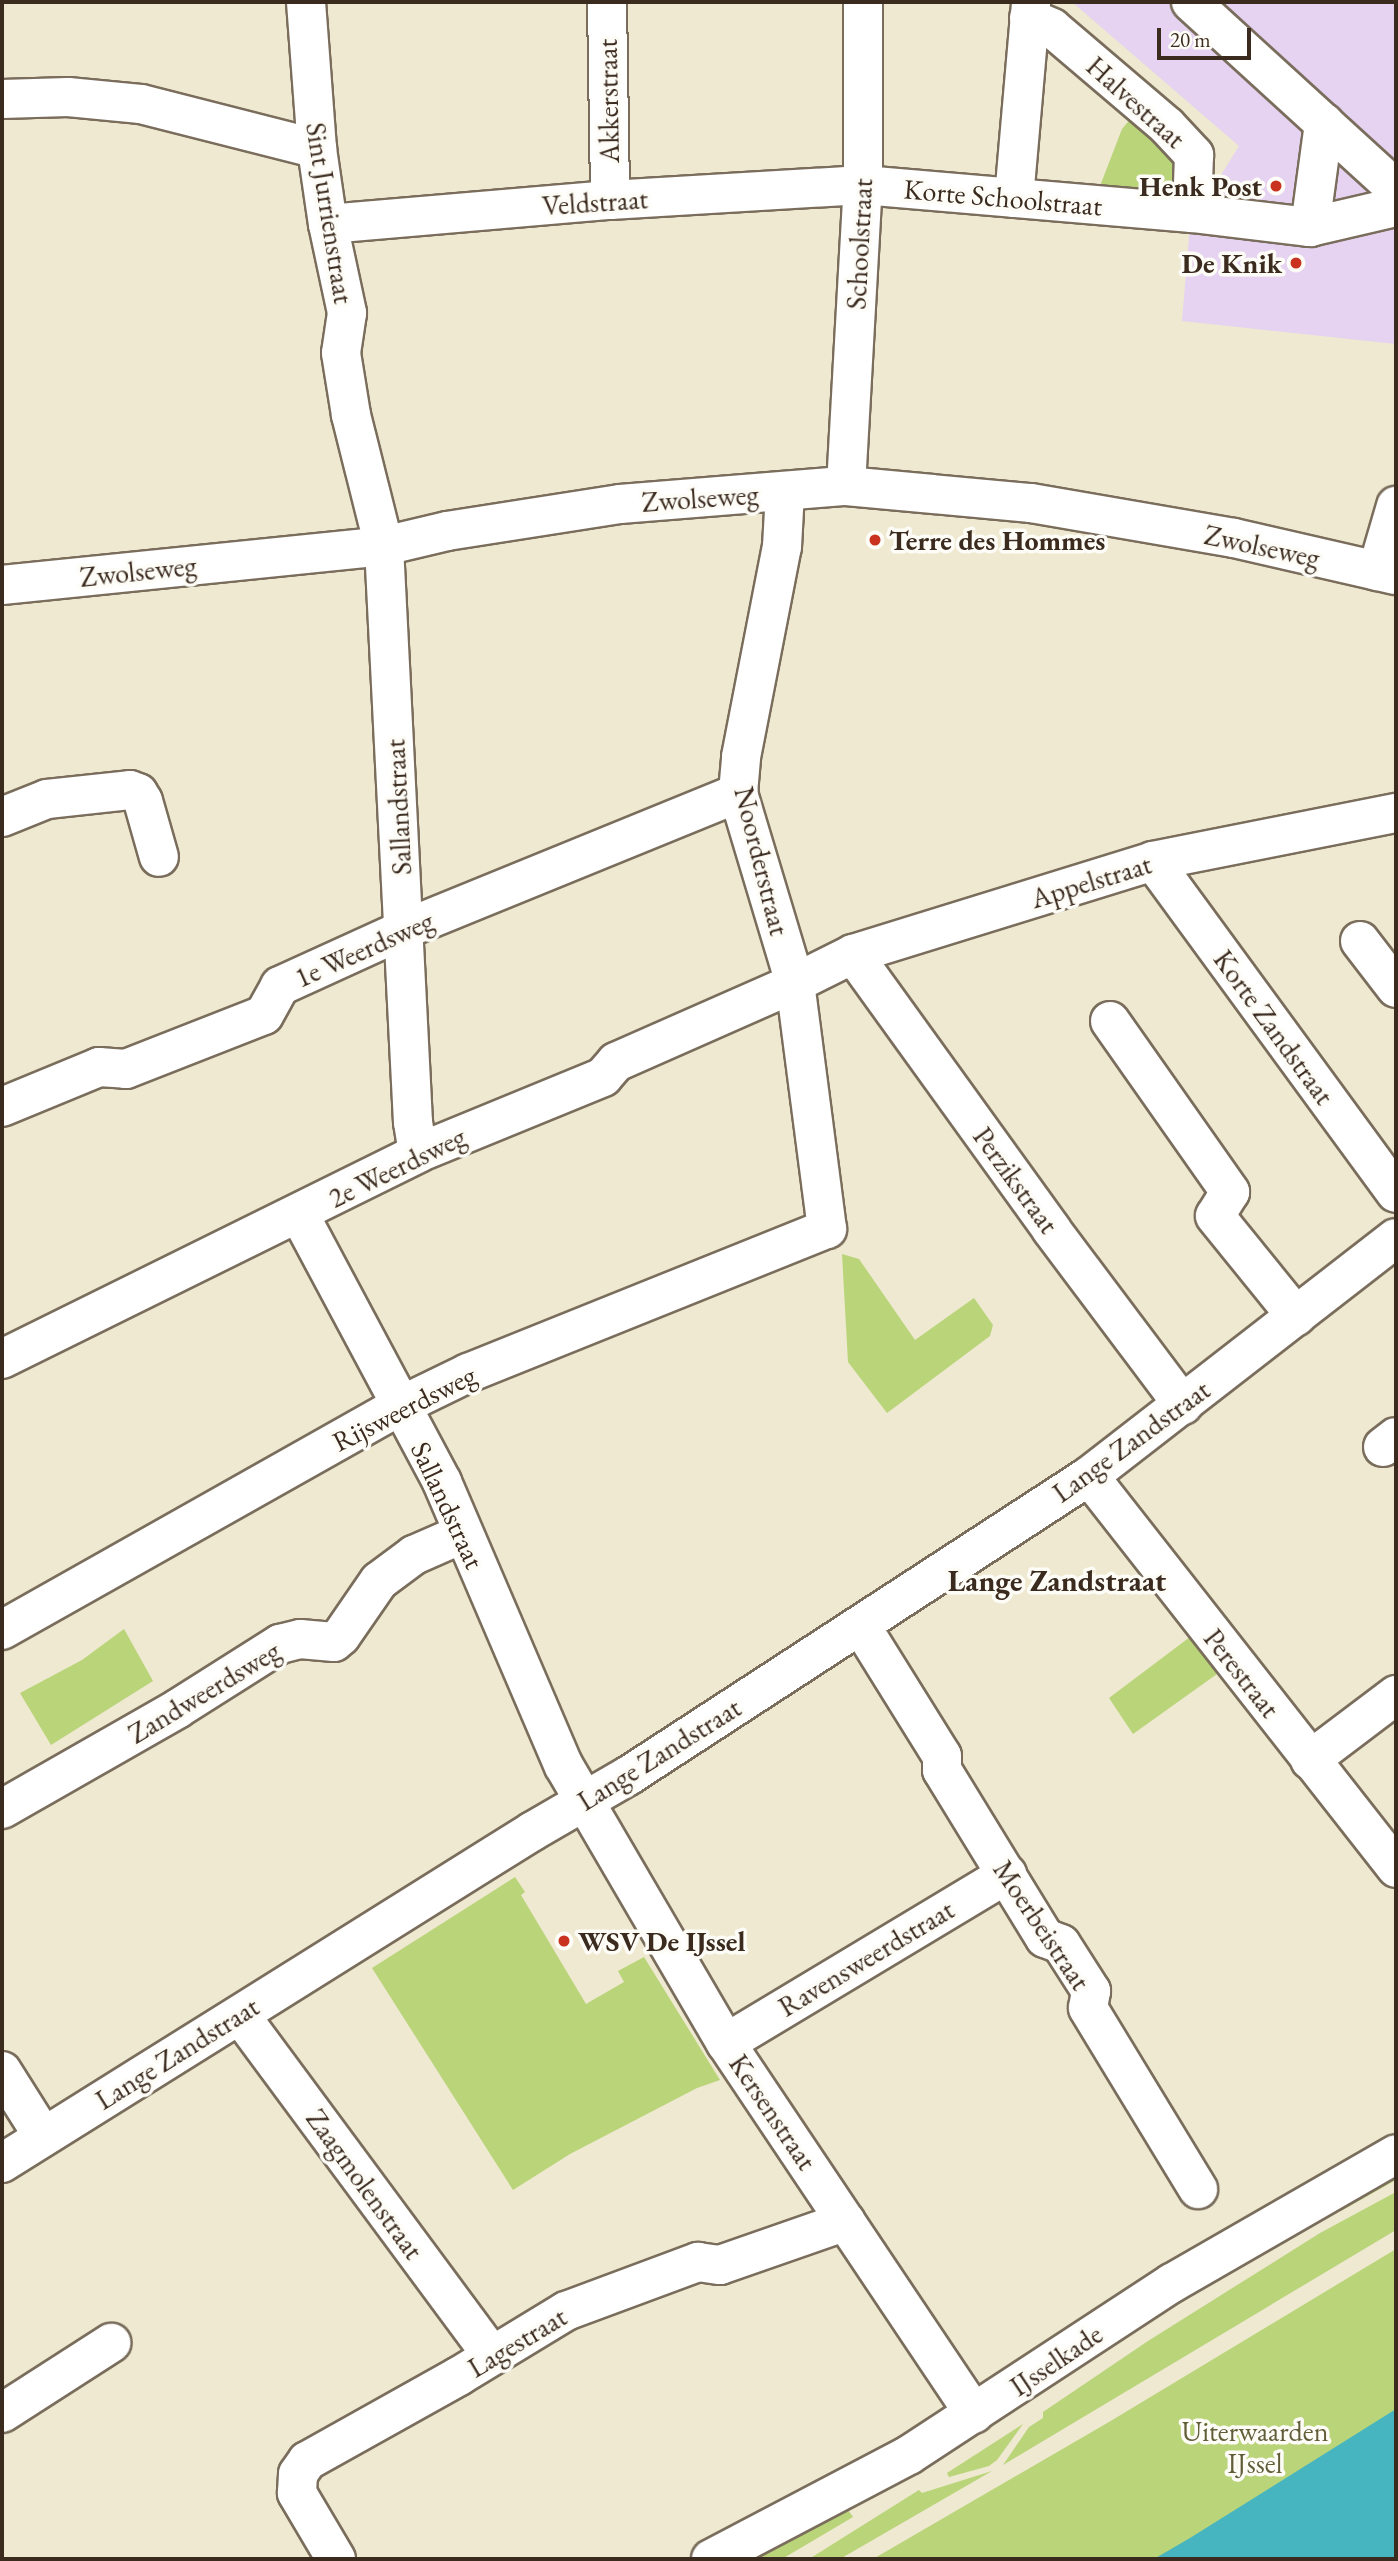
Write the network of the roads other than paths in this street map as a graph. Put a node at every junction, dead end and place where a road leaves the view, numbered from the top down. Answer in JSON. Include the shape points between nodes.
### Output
{"nodes":[{"id":1,"x":306,"y":2,"type":"edge"},
{"id":2,"x":607,"y":2,"type":"edge"},
{"id":3,"x":863,"y":2,"type":"edge"},
{"id":4,"x":1191,"y":2,"type":"edge"},
{"id":5,"x":1030,"y":10,"type":"edge"},
{"id":6,"x":2,"y":99,"type":"edge"},
{"id":7,"x":1324,"y":123,"type":"junction"},
{"id":8,"x":317,"y":149,"type":"junction"},
{"id":9,"x":863,"y":185,"type":"junction"},
{"id":10,"x":1396,"y":189,"type":"edge"},
{"id":11,"x":1014,"y":198,"type":"junction"},
{"id":12,"x":610,"y":200,"type":"junction"},
{"id":13,"x":1396,"y":207,"type":"edge"},
{"id":14,"x":1192,"y":213,"type":"junction"},
{"id":15,"x":328,"y":223,"type":"junction"},
{"id":16,"x":1310,"y":226,"type":"junction"},
{"id":17,"x":846,"y":486,"type":"junction"},
{"id":18,"x":785,"y":492,"type":"junction"},
{"id":19,"x":1396,"y":506,"type":"edge"},
{"id":20,"x":384,"y":545,"type":"junction"},
{"id":21,"x":1387,"y":573,"type":"edge"},
{"id":22,"x":2,"y":585,"type":"edge"},
{"id":23,"x":738,"y":793,"type":"junction"},
{"id":24,"x":1396,"y":813,"type":"edge"},
{"id":25,"x":2,"y":817,"type":"edge"},
{"id":26,"x":159,"y":857,"type":"dead end"},
{"id":27,"x":1153,"y":861,"type":"junction"},
{"id":28,"x":405,"y":929,"type":"junction"},
{"id":29,"x":1396,"y":937,"type":"edge"},
{"id":30,"x":853,"y":954,"type":"junction"},
{"id":31,"x":795,"y":983,"type":"junction"},
{"id":32,"x":1396,"y":988,"type":"edge"},
{"id":33,"x":1110,"y":1021,"type":"dead end"},
{"id":34,"x":2,"y":1107,"type":"edge"},
{"id":35,"x":418,"y":1153,"type":"junction"},
{"id":36,"x":1396,"y":1193,"type":"edge"},
{"id":37,"x":299,"y":1214,"type":"junction"},
{"id":38,"x":827,"y":1229,"type":"joint"},
{"id":39,"x":1396,"y":1238,"type":"edge"},
{"id":40,"x":1296,"y":1316,"type":"junction"},
{"id":41,"x":2,"y":1359,"type":"edge"},
{"id":42,"x":1183,"y":1405,"type":"junction"},
{"id":43,"x":400,"y":1406,"type":"junction"},
{"id":44,"x":1089,"y":1476,"type":"junction"},
{"id":45,"x":462,"y":1534,"type":"junction"},
{"id":46,"x":862,"y":1626,"type":"junction"},
{"id":47,"x":2,"y":1630,"type":"edge"},
{"id":48,"x":1396,"y":1695,"type":"edge"},
{"id":49,"x":1310,"y":1760,"type":"junction"},
{"id":50,"x":585,"y":1802,"type":"junction"},
{"id":51,"x":2,"y":1809,"type":"edge"},
{"id":52,"x":1396,"y":1868,"type":"edge"},
{"id":53,"x":1007,"y":1874,"type":"junction"},
{"id":54,"x":240,"y":2015,"type":"junction"},
{"id":55,"x":726,"y":2043,"type":"junction"},
{"id":56,"x":2,"y":2071,"type":"edge"},
{"id":57,"x":43,"y":2136,"type":"junction"},
{"id":58,"x":1396,"y":2154,"type":"edge"},
{"id":59,"x":2,"y":2163,"type":"edge"},
{"id":60,"x":1198,"y":2189,"type":"dead end"},
{"id":61,"x":846,"y":2221,"type":"junction"},
{"id":62,"x":111,"y":2343,"type":"dead end"},
{"id":63,"x":491,"y":2354,"type":"junction"},
{"id":64,"x":2,"y":2413,"type":"edge"},
{"id":65,"x":974,"y":2414,"type":"junction"},
{"id":66,"x":336,"y":2559,"type":"edge"},
{"id":67,"x":711,"y":2559,"type":"edge"}],
"edges":[{"from":1,"to":8,"type":"street","name":"Sint Jurrienstraat"},
{"from":2,"to":12,"type":"street","name":"Akkerstraat"},
{"from":3,"to":9,"type":"street","name":"Schoolstraat"},
{"from":4,"to":7,"type":"street"},
{"from":5,"to":11,"type":"street","name":"Halvestraat"},
{"from":5,"to":14,"type":"street","name":"Halvestraat","via":[[1167,126],[1194,155]]},
{"from":6,"to":8,"type":"street","via":[[68,97],[141,104]]},
{"from":7,"to":10,"type":"street"},
{"from":7,"to":16,"type":"street"},
{"from":8,"to":15,"type":"street","name":"Sint Jurrienstraat"},
{"from":9,"to":11,"type":"street","name":"Korte Schoolstraat"},
{"from":9,"to":12,"type":"street","name":"Veldstraat"},
{"from":9,"to":17,"type":"street","name":"Schoolstraat"},
{"from":11,"to":14,"type":"street","name":"Korte Schoolstraat"},
{"from":12,"to":15,"type":"street","name":"Veldstraat"},
{"from":13,"to":16,"type":"street","name":"Korte Schoolstraat"},
{"from":14,"to":16,"type":"street","name":"Korte Schoolstraat"},
{"from":15,"to":20,"type":"street","name":"Sint Jurrienstraat","via":[[347,313],[341,353],[351,415]]},
{"from":17,"to":18,"type":"street","name":"Zwolseweg"},
{"from":17,"to":21,"type":"street","name":"Zwolseweg","via":[[1031,503],[1234,538]]},
{"from":18,"to":20,"type":"street","name":"Zwolseweg","via":[[620,504]]},
{"from":18,"to":23,"type":"street","name":"Noorderstraat","via":[[782,547]]},
{"from":19,"to":21,"type":"street"},
{"from":20,"to":22,"type":"street","name":"Zwolseweg"},
{"from":20,"to":28,"type":"street","name":"Sallandstraat"},
{"from":23,"to":28,"type":"street","name":"1e Weerdsweg"},
{"from":23,"to":31,"type":"street","name":"Noorderstraat"},
{"from":24,"to":27,"type":"street","name":"Appelstraat"},
{"from":25,"to":26,"type":"street","via":[[47,799],[130,790],[143,801]]},
{"from":27,"to":30,"type":"street","name":"Appelstraat"},
{"from":27,"to":36,"type":"street","name":"Korte Zandstraat"},
{"from":28,"to":34,"type":"street","name":"1e Weerdsweg","via":[[280,986],[264,1015],[126,1069],[99,1066]]},
{"from":28,"to":35,"type":"street","name":"Sallandstraat"},
{"from":29,"to":32,"type":"street","via":[[1360,941]]},
{"from":30,"to":31,"type":"street","name":"Appelstraat"},
{"from":30,"to":42,"type":"street","name":"Perzikstraat"},
{"from":31,"to":35,"type":"street","name":"2e Weerdsweg","via":[[616,1062],[603,1077]]},
{"from":31,"to":38,"type":"street","name":"Noorderstraat"},
{"from":33,"to":40,"type":"street","via":[[1230,1192],[1215,1216]]},
{"from":35,"to":37,"type":"street","name":"2e Weerdsweg"},
{"from":37,"to":41,"type":"street","name":"2e Weerdsweg"},
{"from":37,"to":43,"type":"street","name":"Sallandstraat"},
{"from":38,"to":43,"type":"street","name":"Rijsweerdsweg","via":[[468,1373]]},
{"from":39,"to":40,"type":"street","name":"Lange Zandstraat"},
{"from":40,"to":42,"type":"street","name":"Lange Zandstraat"},
{"from":42,"to":44,"type":"street","name":"Lange Zandstraat"},
{"from":43,"to":45,"type":"street","name":"Sallandstraat","via":[[442,1482]]},
{"from":43,"to":47,"type":"street","name":"Rijsweerdsweg"},
{"from":44,"to":46,"type":"street","name":"Lange Zandstraat"},
{"from":44,"to":49,"type":"street","name":"Perestraat"},
{"from":45,"to":50,"type":"street","name":"Sallandstraat"},
{"from":45,"to":51,"type":"street","name":"Zandweerdsweg","via":[[414,1555],[379,1581],[334,1642],[300,1639],[280,1644]]},
{"from":46,"to":50,"type":"street","name":"Lange Zandstraat"},
{"from":46,"to":53,"type":"street","name":"Moerbeistraat","via":[[942,1756],[942,1770]]},
{"from":48,"to":49,"type":"street"},
{"from":49,"to":52,"type":"street","name":"Perestraat"},
{"from":50,"to":54,"type":"street","name":"Lange Zandstraat"},
{"from":50,"to":55,"type":"street","name":"Kersenstraat"},
{"from":53,"to":55,"type":"street","name":"Ravensweerdstraat"},
{"from":53,"to":60,"type":"street","name":"Moerbeistraat","via":[[1045,1938],[1061,1944],[1091,1991],[1088,2008]]},
{"from":54,"to":57,"type":"street","name":"Lange Zandstraat"},
{"from":54,"to":63,"type":"street","name":"Zaagmolenstraat"},
{"from":55,"to":61,"type":"street","name":"Kersenstraat"},
{"from":56,"to":57,"type":"street"},
{"from":57,"to":59,"type":"street","name":"Lange Zandstraat"},
{"from":58,"to":65,"type":"street","name":"IJsselkade","via":[[1182,2277]]},
{"from":61,"to":63,"type":"street","name":"Lagestraat","via":[[720,2265],[698,2262],[566,2311]]},
{"from":61,"to":65,"type":"street","name":"Kersenstraat"},
{"from":62,"to":64,"type":"street"},
{"from":63,"to":66,"type":"street","name":"Lagestraat","via":[[307,2461],[298,2474],[297,2493]]},
{"from":65,"to":67,"type":"street","name":"IJsselkade","via":[[909,2455]]}]}
